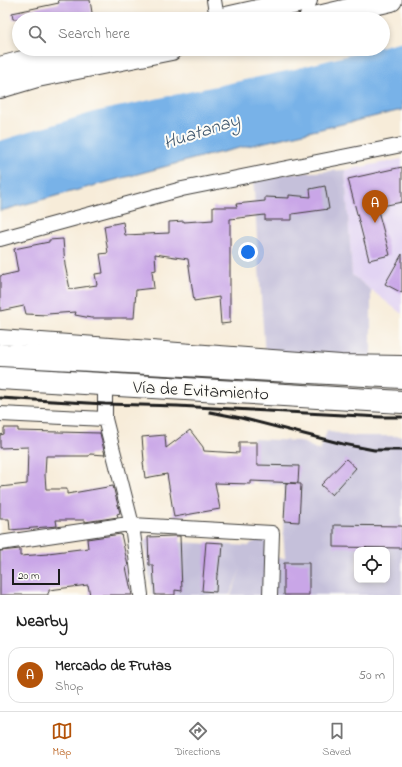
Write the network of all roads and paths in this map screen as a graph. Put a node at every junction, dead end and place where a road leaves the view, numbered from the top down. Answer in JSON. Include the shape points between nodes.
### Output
{"nodes":[{"id":1,"x":214,"y":0,"type":"edge"},
{"id":2,"x":306,"y":0,"type":"edge"},
{"id":3,"x":390,"y":0,"type":"edge"},
{"id":4,"x":216,"y":12,"type":"edge"},
{"id":5,"x":253,"y":12,"type":"edge"},
{"id":6,"x":339,"y":12,"type":"edge"},
{"id":7,"x":45,"y":56,"type":"edge"},
{"id":8,"x":136,"y":56,"type":"edge"},
{"id":9,"x":0,"y":68,"type":"edge"},
{"id":10,"x":0,"y":87,"type":"edge"},
{"id":11,"x":402,"y":145,"type":"edge"},
{"id":12,"x":0,"y":240,"type":"edge"},
{"id":13,"x":0,"y":337,"type":"edge"},
{"id":14,"x":0,"y":355,"type":"edge"},
{"id":15,"x":402,"y":362,"type":"edge"},
{"id":16,"x":340,"y":368,"type":"junction"},
{"id":17,"x":402,"y":377,"type":"edge"},
{"id":18,"x":0,"y":378,"type":"edge"},
{"id":19,"x":105,"y":385,"type":"junction"},
{"id":20,"x":402,"y":402,"type":"edge"},
{"id":21,"x":0,"y":414,"type":"edge"},
{"id":22,"x":105,"y":420,"type":"junction"},
{"id":23,"x":132,"y":525,"type":"junction"},
{"id":24,"x":0,"y":543,"type":"edge"},
{"id":25,"x":141,"y":595,"type":"edge"},
{"id":26,"x":270,"y":595,"type":"edge"}],
"edges":[{"from":1,"to":4,"type":"street"},
{"from":2,"to":5,"type":"main road"},
{"from":3,"to":6,"type":"main road"},
{"from":7,"to":9,"type":"main road"},
{"from":8,"to":10,"type":"main road","via":[[37,76]]},
{"from":11,"to":12,"type":"street","via":[[182,189]]},
{"from":13,"to":16,"type":"street"},
{"from":14,"to":16,"type":"main road","name":"Vía de Evitamiento"},
{"from":15,"to":16,"type":"street"},
{"from":16,"to":17,"type":"main road","name":"Vía de Evitamiento"},
{"from":18,"to":19,"type":"main road","name":"Vía de Evitamiento"},
{"from":19,"to":20,"type":"main road","name":"Vía de Evitamiento"},
{"from":19,"to":22,"type":"street"},
{"from":21,"to":22,"type":"street"},
{"from":22,"to":23,"type":"street"},
{"from":23,"to":24,"type":"street"},
{"from":23,"to":25,"type":"street"},
{"from":23,"to":26,"type":"street","via":[[272,533]]}]}
